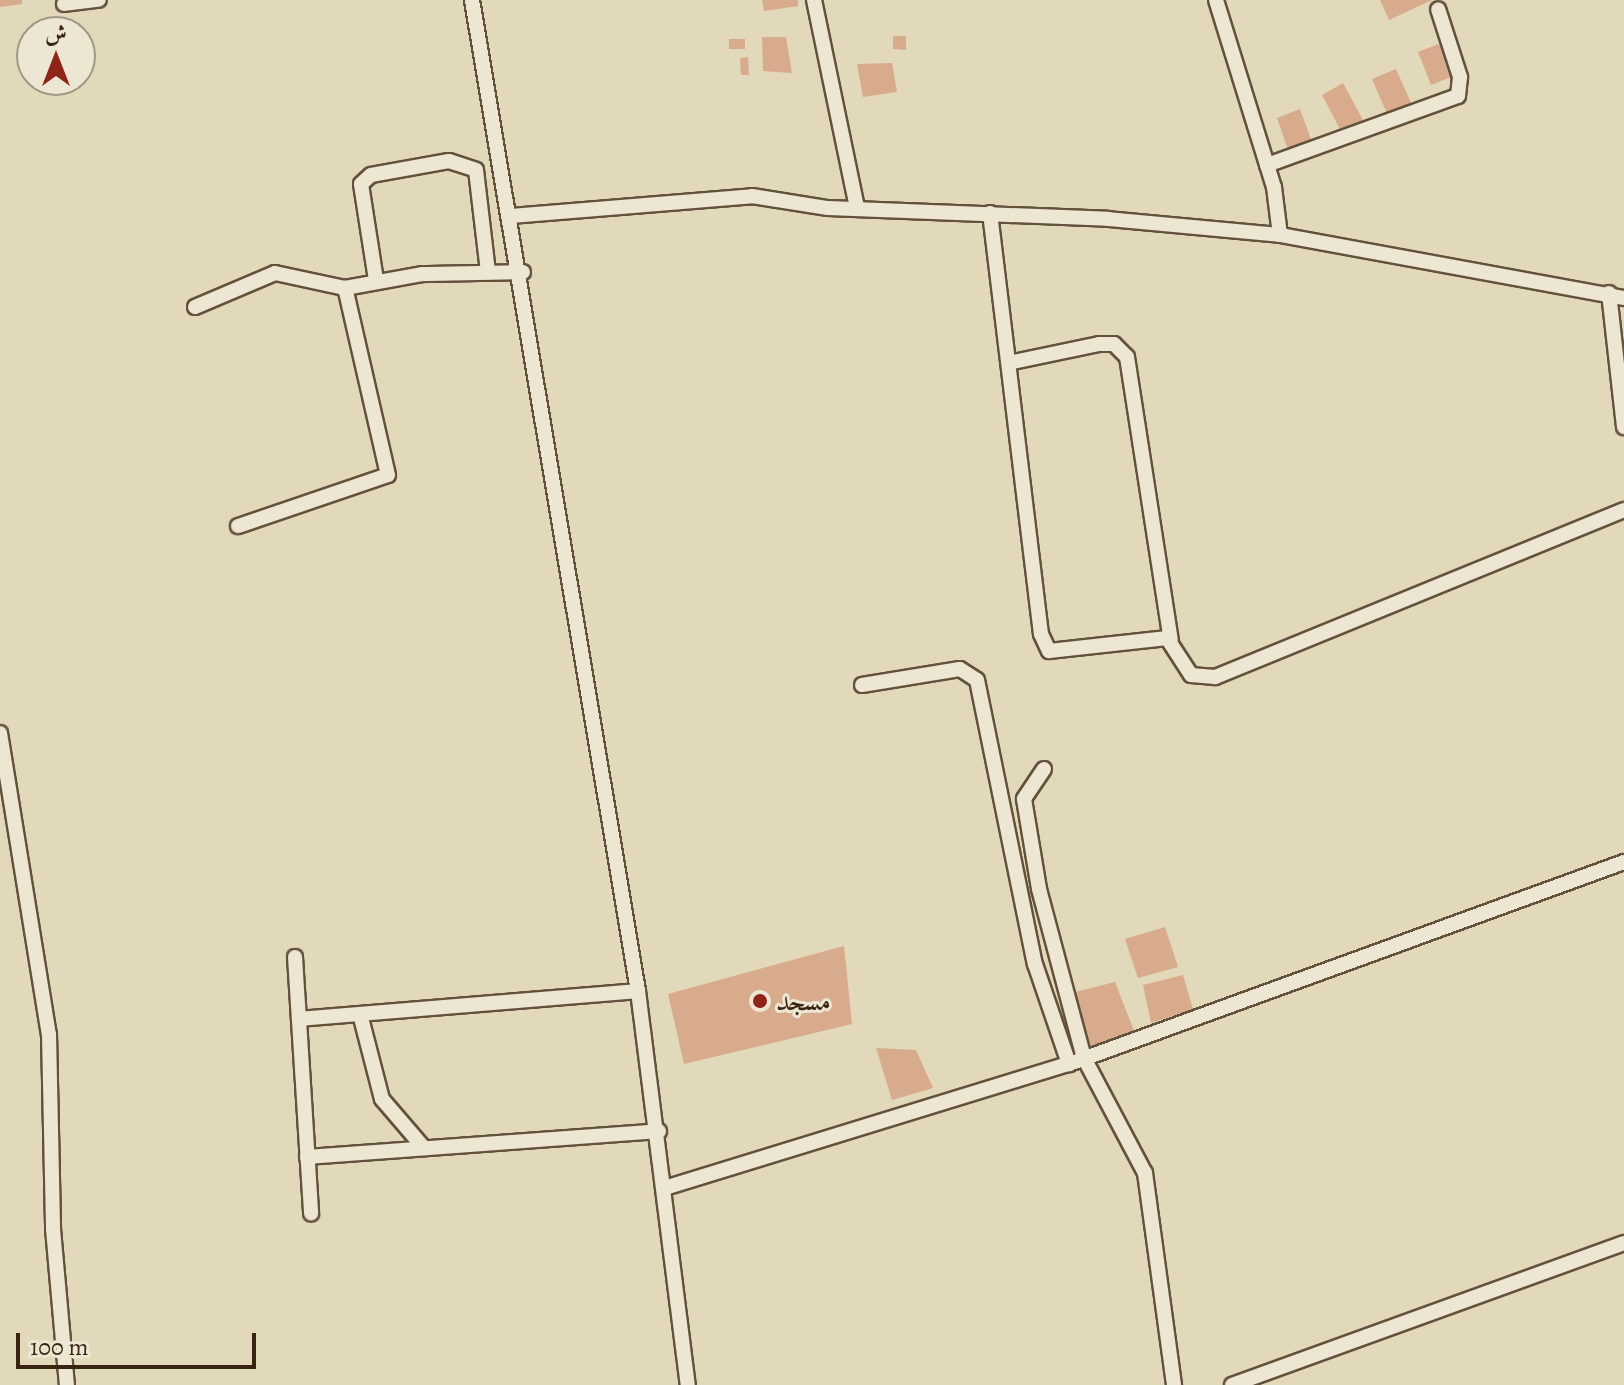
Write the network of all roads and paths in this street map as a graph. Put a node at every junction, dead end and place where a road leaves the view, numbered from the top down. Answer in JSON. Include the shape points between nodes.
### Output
{"nodes":[{"id":1,"x":99,"y":0,"type":"edge"},
{"id":2,"x":472,"y":0,"type":"edge"},
{"id":3,"x":814,"y":0,"type":"edge"},
{"id":4,"x":1216,"y":0,"type":"edge"},
{"id":5,"x":64,"y":4,"type":"dead end"},
{"id":6,"x":1438,"y":9,"type":"dead end"},
{"id":7,"x":1267,"y":165,"type":"junction"},
{"id":8,"x":857,"y":208,"type":"junction"},
{"id":9,"x":990,"y":213,"type":"junction"},
{"id":10,"x":511,"y":216,"type":"junction"},
{"id":11,"x":1280,"y":235,"type":"junction"},
{"id":12,"x":488,"y":272,"type":"junction"},
{"id":13,"x":523,"y":272,"type":"junction"},
{"id":14,"x":376,"y":280,"type":"junction"},
{"id":15,"x":345,"y":288,"type":"junction"},
{"id":16,"x":1609,"y":293,"type":"junction"},
{"id":17,"x":1624,"y":298,"type":"edge"},
{"id":18,"x":195,"y":307,"type":"dead end"},
{"id":19,"x":1013,"y":362,"type":"junction"},
{"id":20,"x":1624,"y":427,"type":"edge"},
{"id":21,"x":1624,"y":510,"type":"edge"},
{"id":22,"x":238,"y":526,"type":"dead end"},
{"id":23,"x":1171,"y":640,"type":"junction"},
{"id":24,"x":862,"y":685,"type":"dead end"},
{"id":25,"x":0,"y":733,"type":"edge"},
{"id":26,"x":1044,"y":769,"type":"dead end"},
{"id":27,"x":1624,"y":862,"type":"edge"},
{"id":28,"x":295,"y":957,"type":"dead end"},
{"id":29,"x":638,"y":991,"type":"junction"},
{"id":30,"x":360,"y":1014,"type":"junction"},
{"id":31,"x":299,"y":1019,"type":"junction"},
{"id":32,"x":1084,"y":1058,"type":"junction"},
{"id":33,"x":1069,"y":1064,"type":"junction"},
{"id":34,"x":659,"y":1131,"type":"junction"},
{"id":35,"x":424,"y":1148,"type":"junction"},
{"id":36,"x":307,"y":1157,"type":"junction"},
{"id":37,"x":668,"y":1187,"type":"junction"},
{"id":38,"x":311,"y":1214,"type":"dead end"},
{"id":39,"x":1624,"y":1243,"type":"edge"},
{"id":40,"x":67,"y":1385,"type":"edge"},
{"id":41,"x":688,"y":1385,"type":"edge"},
{"id":42,"x":1174,"y":1385,"type":"edge"},
{"id":43,"x":1232,"y":1385,"type":"edge"}],
"edges":[{"from":1,"to":5,"type":"street"},
{"from":2,"to":10,"type":"street"},
{"from":3,"to":8,"type":"street"},
{"from":4,"to":7,"type":"street"},
{"from":6,"to":7,"type":"street","via":[[1460,77],[1458,96]]},
{"from":7,"to":11,"type":"street"},
{"from":8,"to":9,"type":"street"},
{"from":8,"to":10,"type":"street","via":[[719,196]]},
{"from":9,"to":11,"type":"street"},
{"from":9,"to":19,"type":"street"},
{"from":10,"to":13,"type":"street"},
{"from":11,"to":16,"type":"street"},
{"from":12,"to":13,"type":"street"},
{"from":12,"to":14,"type":"street"},
{"from":12,"to":14,"type":"street","via":[[476,170],[449,161],[371,175],[361,184]]},
{"from":13,"to":29,"type":"street"},
{"from":14,"to":15,"type":"street"},
{"from":15,"to":18,"type":"street","via":[[275,273]]},
{"from":15,"to":22,"type":"street","via":[[388,475]]},
{"from":16,"to":17,"type":"street"},
{"from":16,"to":20,"type":"street"},
{"from":19,"to":23,"type":"street","via":[[1099,344],[1114,344],[1127,357]]},
{"from":19,"to":23,"type":"street","via":[[1043,645],[1058,652]]},
{"from":21,"to":23,"type":"street","via":[[1215,677],[1191,675]]},
{"from":24,"to":33,"type":"street","via":[[960,669],[977,680],[1035,964]]},
{"from":25,"to":40,"type":"street","via":[[49,1034],[53,1229]]},
{"from":26,"to":32,"type":"street","via":[[1027,789],[1024,809],[1057,969]]},
{"from":27,"to":32,"type":"street"},
{"from":28,"to":31,"type":"street"},
{"from":29,"to":30,"type":"street"},
{"from":29,"to":34,"type":"street"},
{"from":30,"to":31,"type":"street"},
{"from":30,"to":35,"type":"street","via":[[382,1099]]},
{"from":31,"to":36,"type":"street"},
{"from":32,"to":33,"type":"street"},
{"from":32,"to":42,"type":"street","via":[[1145,1173]]},
{"from":33,"to":37,"type":"street"},
{"from":34,"to":35,"type":"street"},
{"from":34,"to":37,"type":"street"},
{"from":35,"to":36,"type":"street"},
{"from":36,"to":38,"type":"street"},
{"from":37,"to":41,"type":"street"},
{"from":39,"to":43,"type":"street"}]}
